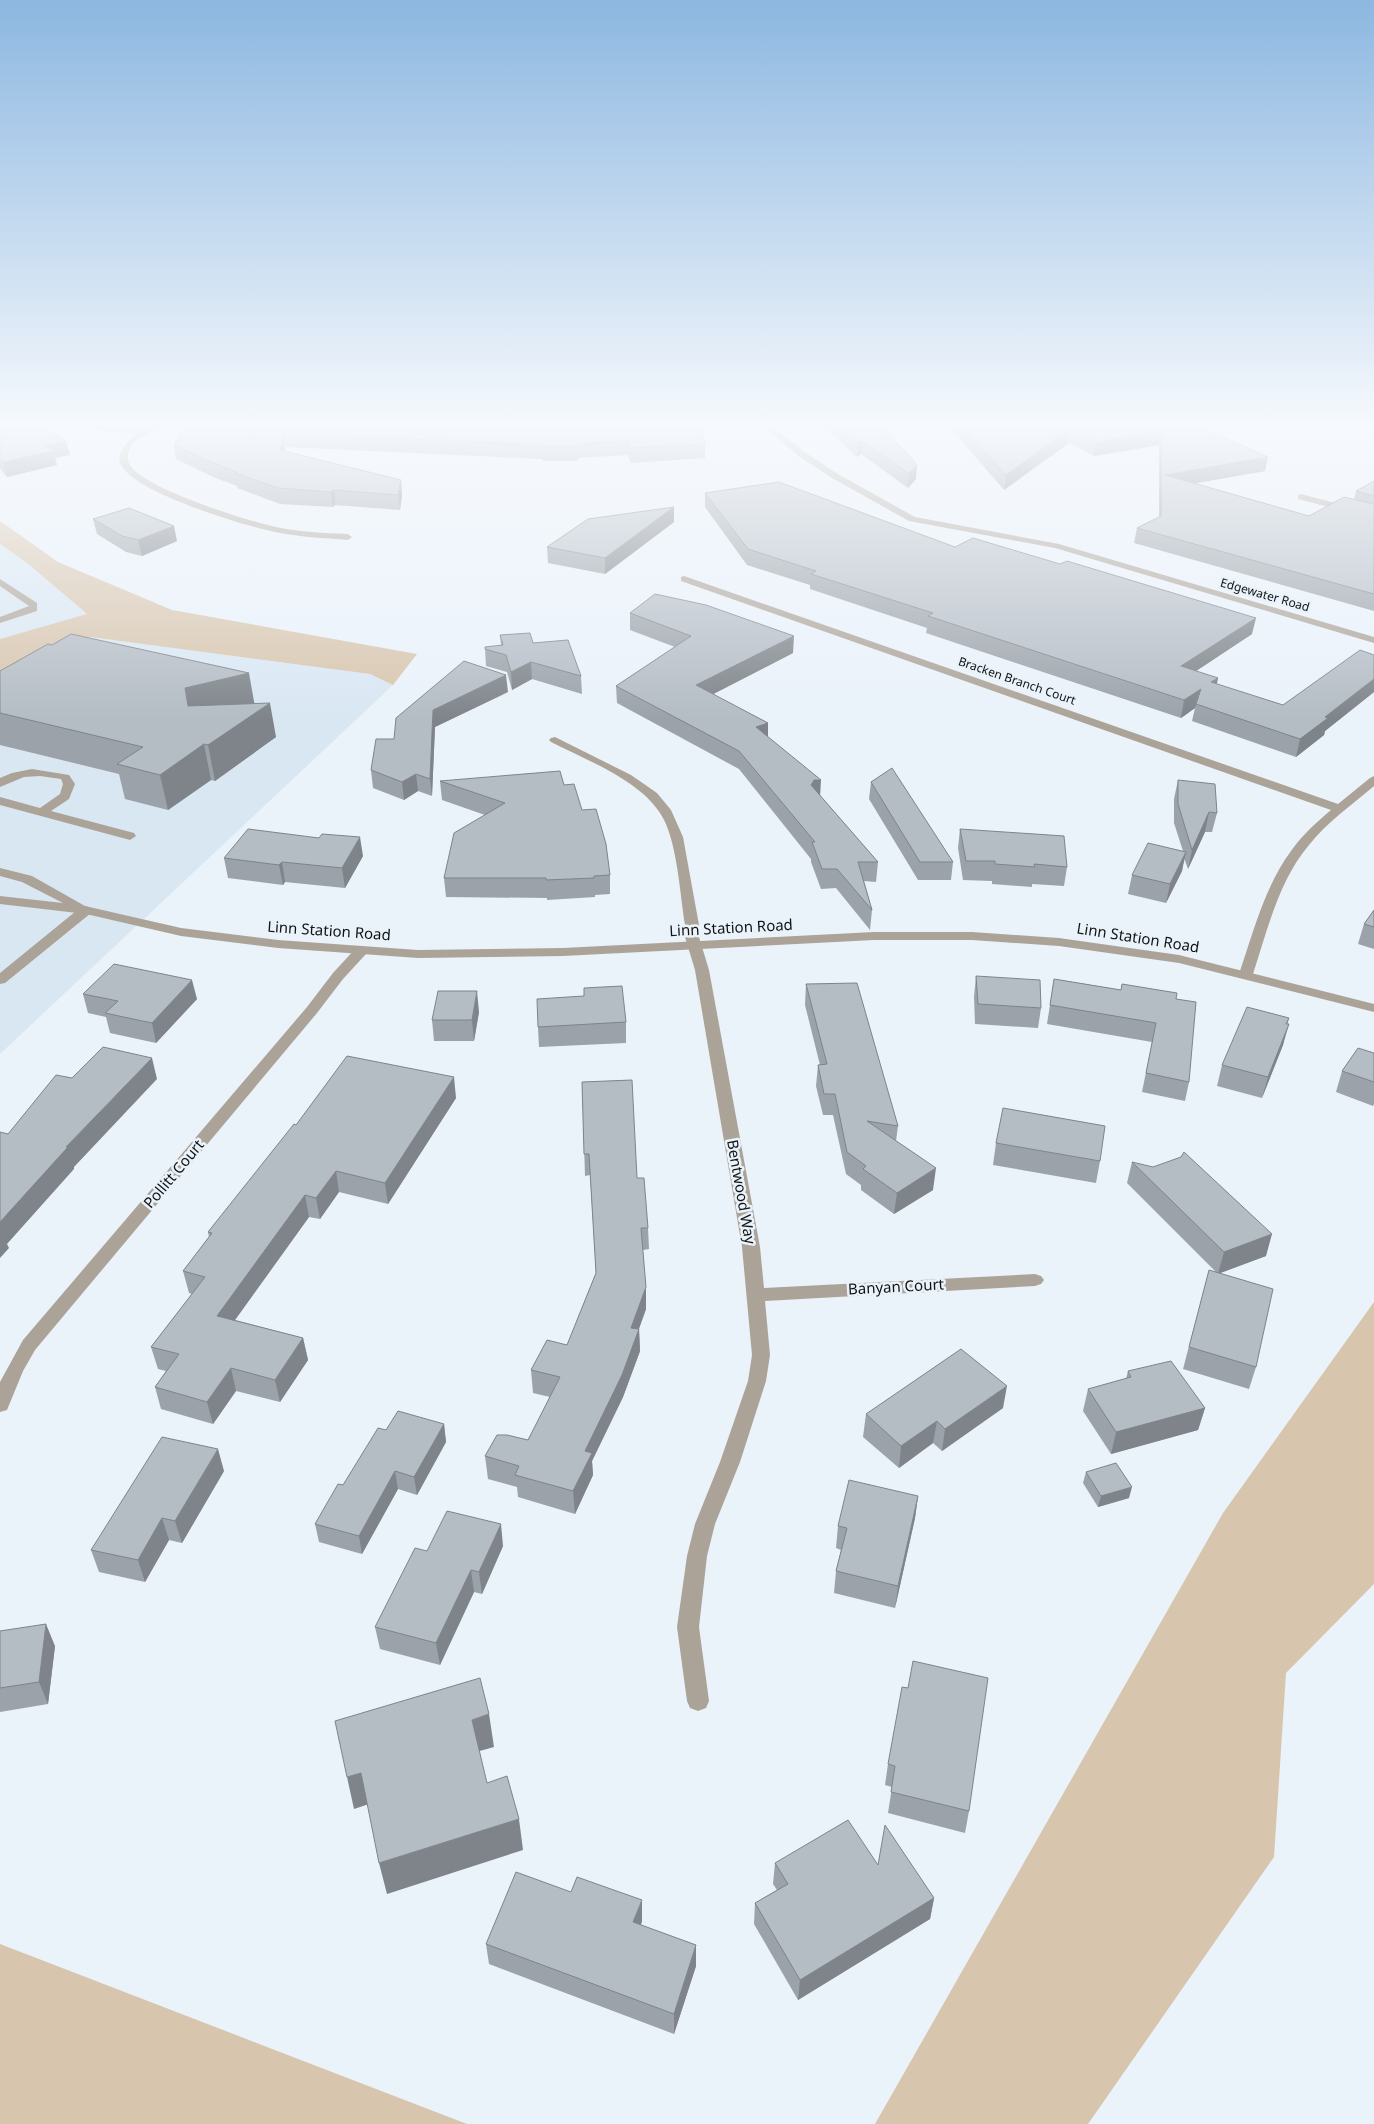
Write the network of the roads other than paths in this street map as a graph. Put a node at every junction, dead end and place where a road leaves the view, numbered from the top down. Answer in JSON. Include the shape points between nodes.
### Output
{"nodes":[{"id":1,"x":247,"y":522,"type":"edge"},
{"id":2,"x":929,"y":522,"type":"edge"},
{"id":3,"x":348,"y":537,"type":"dead end"},
{"id":4,"x":684,"y":580,"type":"dead end"},
{"id":5,"x":0,"y":582,"type":"edge"},
{"id":6,"x":11,"y":590,"type":"junction"},
{"id":7,"x":0,"y":593,"type":"edge"},
{"id":8,"x":0,"y":620,"type":"edge"},
{"id":9,"x":1374,"y":640,"type":"edge"},
{"id":10,"x":555,"y":740,"type":"dead end"},
{"id":11,"x":1374,"y":780,"type":"edge"},
{"id":12,"x":0,"y":783,"type":"edge"},
{"id":13,"x":0,"y":801,"type":"edge"},
{"id":14,"x":1340,"y":809,"type":"junction"},
{"id":15,"x":42,"y":812,"type":"junction"},
{"id":16,"x":130,"y":836,"type":"dead end"},
{"id":17,"x":0,"y":872,"type":"edge"},
{"id":18,"x":0,"y":900,"type":"edge"},
{"id":19,"x":86,"y":910,"type":"junction"},
{"id":20,"x":695,"y":947,"type":"junction"},
{"id":21,"x":361,"y":951,"type":"junction"},
{"id":22,"x":1246,"y":974,"type":"junction"},
{"id":23,"x":0,"y":980,"type":"edge"},
{"id":24,"x":1374,"y":1008,"type":"edge"},
{"id":25,"x":1035,"y":1280,"type":"dead end"},
{"id":26,"x":757,"y":1295,"type":"junction"},
{"id":27,"x":0,"y":1405,"type":"edge"},
{"id":28,"x":698,"y":1701,"type":"dead end"}],
"edges":[{"from":1,"to":3,"type":"street","via":[[309,534]]},
{"from":2,"to":9,"type":"street","name":"Edgewater Road","via":[[1056,546]]},
{"from":4,"to":14,"type":"street","name":"Bracken Branch Court"},
{"from":5,"to":6,"type":"street"},
{"from":6,"to":7,"type":"street"},
{"from":6,"to":8,"type":"street","via":[[34,605],[34,609]]},
{"from":10,"to":20,"type":"street","name":"Bentwood Way","via":[[627,776],[653,796],[667,813],[677,837]]},
{"from":11,"to":14,"type":"street"},
{"from":12,"to":15,"type":"street","via":[[41,771],[65,777],[69,784],[65,796]]},
{"from":13,"to":15,"type":"street"},
{"from":14,"to":22,"type":"street","via":[[1304,842],[1286,869]]},
{"from":15,"to":16,"type":"street"},
{"from":17,"to":19,"type":"street","name":"Linn Station Road","via":[[27,879]]},
{"from":18,"to":19,"type":"street","name":"Linn Station Road"},
{"from":19,"to":21,"type":"street","name":"Linn Station Road","via":[[181,932]]},
{"from":19,"to":23,"type":"street"},
{"from":20,"to":21,"type":"street","name":"Linn Station Road","via":[[476,954]]},
{"from":20,"to":22,"type":"street","name":"Linn Station Road","via":[[874,936],[972,936],[1137,952]]},
{"from":20,"to":26,"type":"street","name":"Bentwood Way","via":[[702,970]]},
{"from":21,"to":27,"type":"street","name":"Pollitt Court","via":[[29,1345],[14,1370]]},
{"from":22,"to":24,"type":"street","name":"Linn Station Road"},
{"from":25,"to":26,"type":"street","name":"Banyan Court"},
{"from":26,"to":28,"type":"street","name":"Bentwood Way","via":[[761,1355],[757,1381],[705,1524],[697,1556],[688,1627]]}]}
